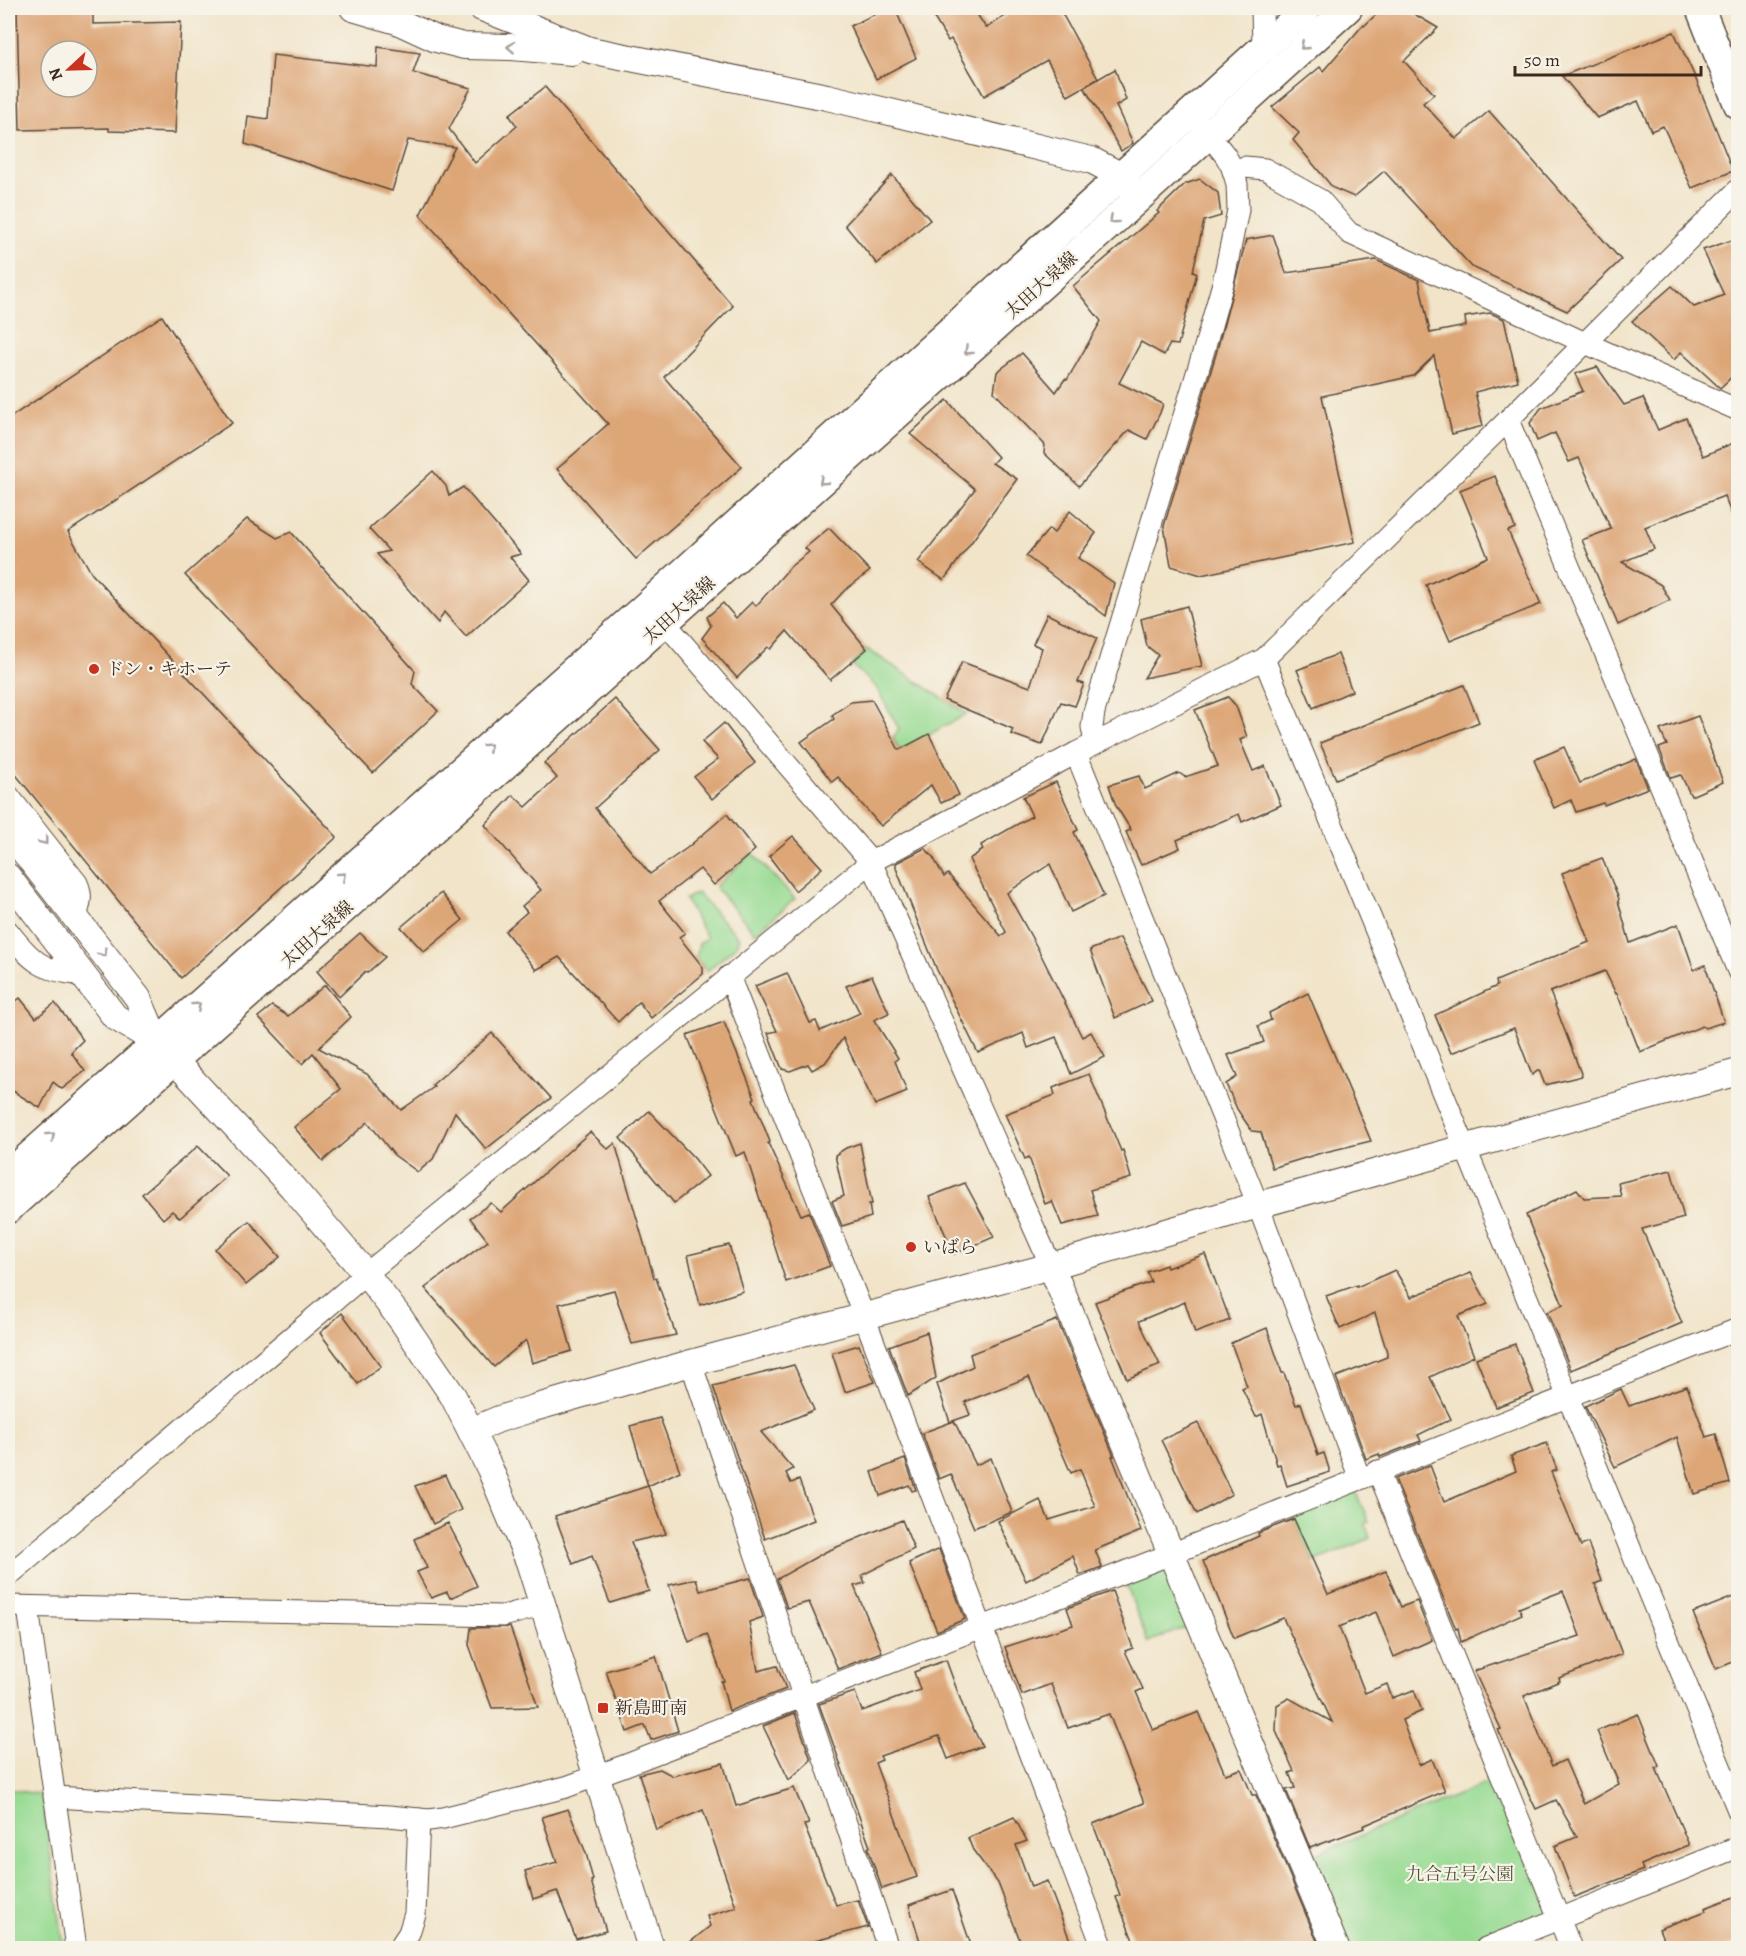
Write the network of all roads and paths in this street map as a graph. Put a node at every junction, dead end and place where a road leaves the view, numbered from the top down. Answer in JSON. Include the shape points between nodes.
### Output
{"nodes":[{"id":1,"x":353,"y":8,"type":"edge"},
{"id":2,"x":482,"y":8,"type":"edge"},
{"id":3,"x":1262,"y":8,"type":"edge"},
{"id":4,"x":1307,"y":8,"type":"edge"},
{"id":5,"x":1348,"y":8,"type":"edge"},
{"id":6,"x":1700,"y":8,"type":"edge"},
{"id":7,"x":1263,"y":47,"type":"junction"},
{"id":8,"x":590,"y":50,"type":"junction"},
{"id":9,"x":1738,"y":104,"type":"edge"},
{"id":10,"x":1190,"y":112,"type":"junction"},
{"id":11,"x":1210,"y":134,"type":"junction"},
{"id":12,"x":1233,"y":171,"type":"junction"},
{"id":13,"x":1120,"y":175,"type":"junction"},
{"id":14,"x":1738,"y":190,"type":"edge"},
{"id":15,"x":1139,"y":197,"type":"junction"},
{"id":16,"x":1585,"y":343,"type":"junction"},
{"id":17,"x":1738,"y":410,"type":"edge"},
{"id":18,"x":1509,"y":420,"type":"junction"},
{"id":19,"x":656,"y":613,"type":"junction"},
{"id":20,"x":1264,"y":659,"type":"junction"},
{"id":21,"x":1086,"y":748,"type":"junction"},
{"id":22,"x":8,"y":795,"type":"edge"},
{"id":23,"x":8,"y":831,"type":"edge"},
{"id":24,"x":871,"y":862,"type":"junction"},
{"id":25,"x":8,"y":877,"type":"edge"},
{"id":26,"x":76,"y":916,"type":"junction"},
{"id":27,"x":8,"y":931,"type":"edge"},
{"id":28,"x":1738,"y":971,"type":"edge"},
{"id":29,"x":84,"y":975,"type":"junction"},
{"id":30,"x":729,"y":976,"type":"junction"},
{"id":31,"x":165,"y":1051,"type":"junction"},
{"id":32,"x":1738,"y":1071,"type":"edge"},
{"id":33,"x":1467,"y":1148,"type":"junction"},
{"id":34,"x":8,"y":1175,"type":"edge"},
{"id":35,"x":1258,"y":1205,"type":"junction"},
{"id":36,"x":8,"y":1209,"type":"edge"},
{"id":37,"x":1051,"y":1266,"type":"junction"},
{"id":38,"x":366,"y":1274,"type":"junction"},
{"id":39,"x":864,"y":1316,"type":"junction"},
{"id":40,"x":1738,"y":1329,"type":"edge"},
{"id":41,"x":691,"y":1363,"type":"junction"},
{"id":42,"x":1568,"y":1395,"type":"junction"},
{"id":43,"x":471,"y":1431,"type":"junction"},
{"id":44,"x":1369,"y":1475,"type":"junction"},
{"id":45,"x":1171,"y":1554,"type":"junction"},
{"id":46,"x":8,"y":1576,"type":"edge"},
{"id":47,"x":544,"y":1605,"type":"junction"},
{"id":48,"x":18,"y":1607,"type":"edge"},
{"id":49,"x":982,"y":1627,"type":"junction"},
{"id":50,"x":803,"y":1696,"type":"junction"},
{"id":51,"x":597,"y":1776,"type":"junction"},
{"id":52,"x":54,"y":1797,"type":"junction"},
{"id":53,"x":1738,"y":1810,"type":"edge"},
{"id":54,"x":419,"y":1819,"type":"junction"},
{"id":55,"x":1738,"y":1847,"type":"edge"},
{"id":56,"x":1558,"y":1919,"type":"junction"},
{"id":57,"x":76,"y":1948,"type":"edge"},
{"id":58,"x":399,"y":1948,"type":"edge"},
{"id":59,"x":651,"y":1948,"type":"edge"},
{"id":60,"x":888,"y":1948,"type":"edge"},
{"id":61,"x":1103,"y":1948,"type":"edge"},
{"id":62,"x":1336,"y":1948,"type":"edge"},
{"id":63,"x":1486,"y":1948,"type":"edge"},
{"id":64,"x":1571,"y":1948,"type":"edge"}],
"edges":[{"from":8,"to":1,"type":"street","one_way":true,"via":[[464,46]]},
{"from":2,"to":8,"type":"street"},
{"from":3,"to":7,"type":"street"},
{"from":4,"to":7,"type":"main road","name":"太田大泉線"},
{"from":5,"to":11,"type":"main road","name":"太田大泉線","one_way":true},
{"from":6,"to":9,"type":"main road"},
{"from":7,"to":10,"type":"main road","name":"太田大泉線"},
{"from":8,"to":13,"type":"street","via":[[838,100],[1091,160]]},
{"from":10,"to":11,"type":"street"},
{"from":10,"to":13,"type":"main road","name":"太田大泉線"},
{"from":11,"to":12,"type":"street"},
{"from":11,"to":15,"type":"main road","name":"太田大泉線"},
{"from":12,"to":16,"type":"street","via":[[1245,167],[1266,169],[1320,200],[1349,233]]},
{"from":12,"to":21,"type":"street","via":[[1238,210],[1223,283]]},
{"from":13,"to":15,"type":"street"},
{"from":13,"to":19,"type":"main road","name":"太田大泉線"},
{"from":14,"to":16,"type":"street"},
{"from":15,"to":19,"type":"main road","name":"太田大泉線","one_way":true},
{"from":16,"to":17,"type":"street"},
{"from":16,"to":18,"type":"street"},
{"from":18,"to":20,"type":"street"},
{"from":18,"to":28,"type":"street"},
{"from":19,"to":24,"type":"street"},
{"from":19,"to":31,"type":"main road","name":"太田大泉線"},
{"from":20,"to":21,"type":"street"},
{"from":20,"to":33,"type":"street"},
{"from":21,"to":24,"type":"street"},
{"from":21,"to":35,"type":"street"},
{"from":22,"to":26,"type":"street","one_way":true,"via":[[77,883],[81,893]]},
{"from":23,"to":26,"type":"street"},
{"from":24,"to":30,"type":"street"},
{"from":24,"to":37,"type":"street"},
{"from":25,"to":29,"type":"street"},
{"from":26,"to":31,"type":"street","one_way":true,"via":[[138,998]]},
{"from":27,"to":29,"type":"street","via":[[35,962],[51,970]]},
{"from":29,"to":31,"type":"street","via":[[115,1017]]},
{"from":30,"to":38,"type":"street"},
{"from":30,"to":39,"type":"street"},
{"from":34,"to":31,"type":"main road","name":"太田大泉線","one_way":true},
{"from":31,"to":36,"type":"main road","name":"太田大泉線"},
{"from":31,"to":38,"type":"street"},
{"from":32,"to":33,"type":"street"},
{"from":33,"to":35,"type":"street"},
{"from":33,"to":42,"type":"street"},
{"from":35,"to":37,"type":"street"},
{"from":35,"to":44,"type":"street"},
{"from":37,"to":39,"type":"street"},
{"from":37,"to":45,"type":"street"},
{"from":38,"to":43,"type":"street","via":[[433,1365]]},
{"from":38,"to":46,"type":"street"},
{"from":39,"to":41,"type":"street"},
{"from":39,"to":49,"type":"street"},
{"from":40,"to":42,"type":"street"},
{"from":41,"to":43,"type":"street","via":[[534,1408]]},
{"from":41,"to":50,"type":"street"},
{"from":42,"to":44,"type":"street"},
{"from":42,"to":53,"type":"street"},
{"from":43,"to":47,"type":"street","via":[[512,1518]]},
{"from":44,"to":45,"type":"street"},
{"from":44,"to":56,"type":"street"},
{"from":45,"to":49,"type":"street"},
{"from":45,"to":62,"type":"street"},
{"from":47,"to":48,"type":"street","via":[[503,1616]]},
{"from":47,"to":51,"type":"street"},
{"from":48,"to":52,"type":"street"},
{"from":49,"to":50,"type":"street"},
{"from":49,"to":61,"type":"street"},
{"from":50,"to":51,"type":"street"},
{"from":50,"to":60,"type":"street"},
{"from":51,"to":54,"type":"street","via":[[443,1818]]},
{"from":51,"to":59,"type":"street"},
{"from":52,"to":54,"type":"street"},
{"from":52,"to":57,"type":"street"},
{"from":54,"to":58,"type":"street","via":[[415,1914]]},
{"from":55,"to":56,"type":"street"},
{"from":56,"to":63,"type":"street"},
{"from":56,"to":64,"type":"street"}]}
